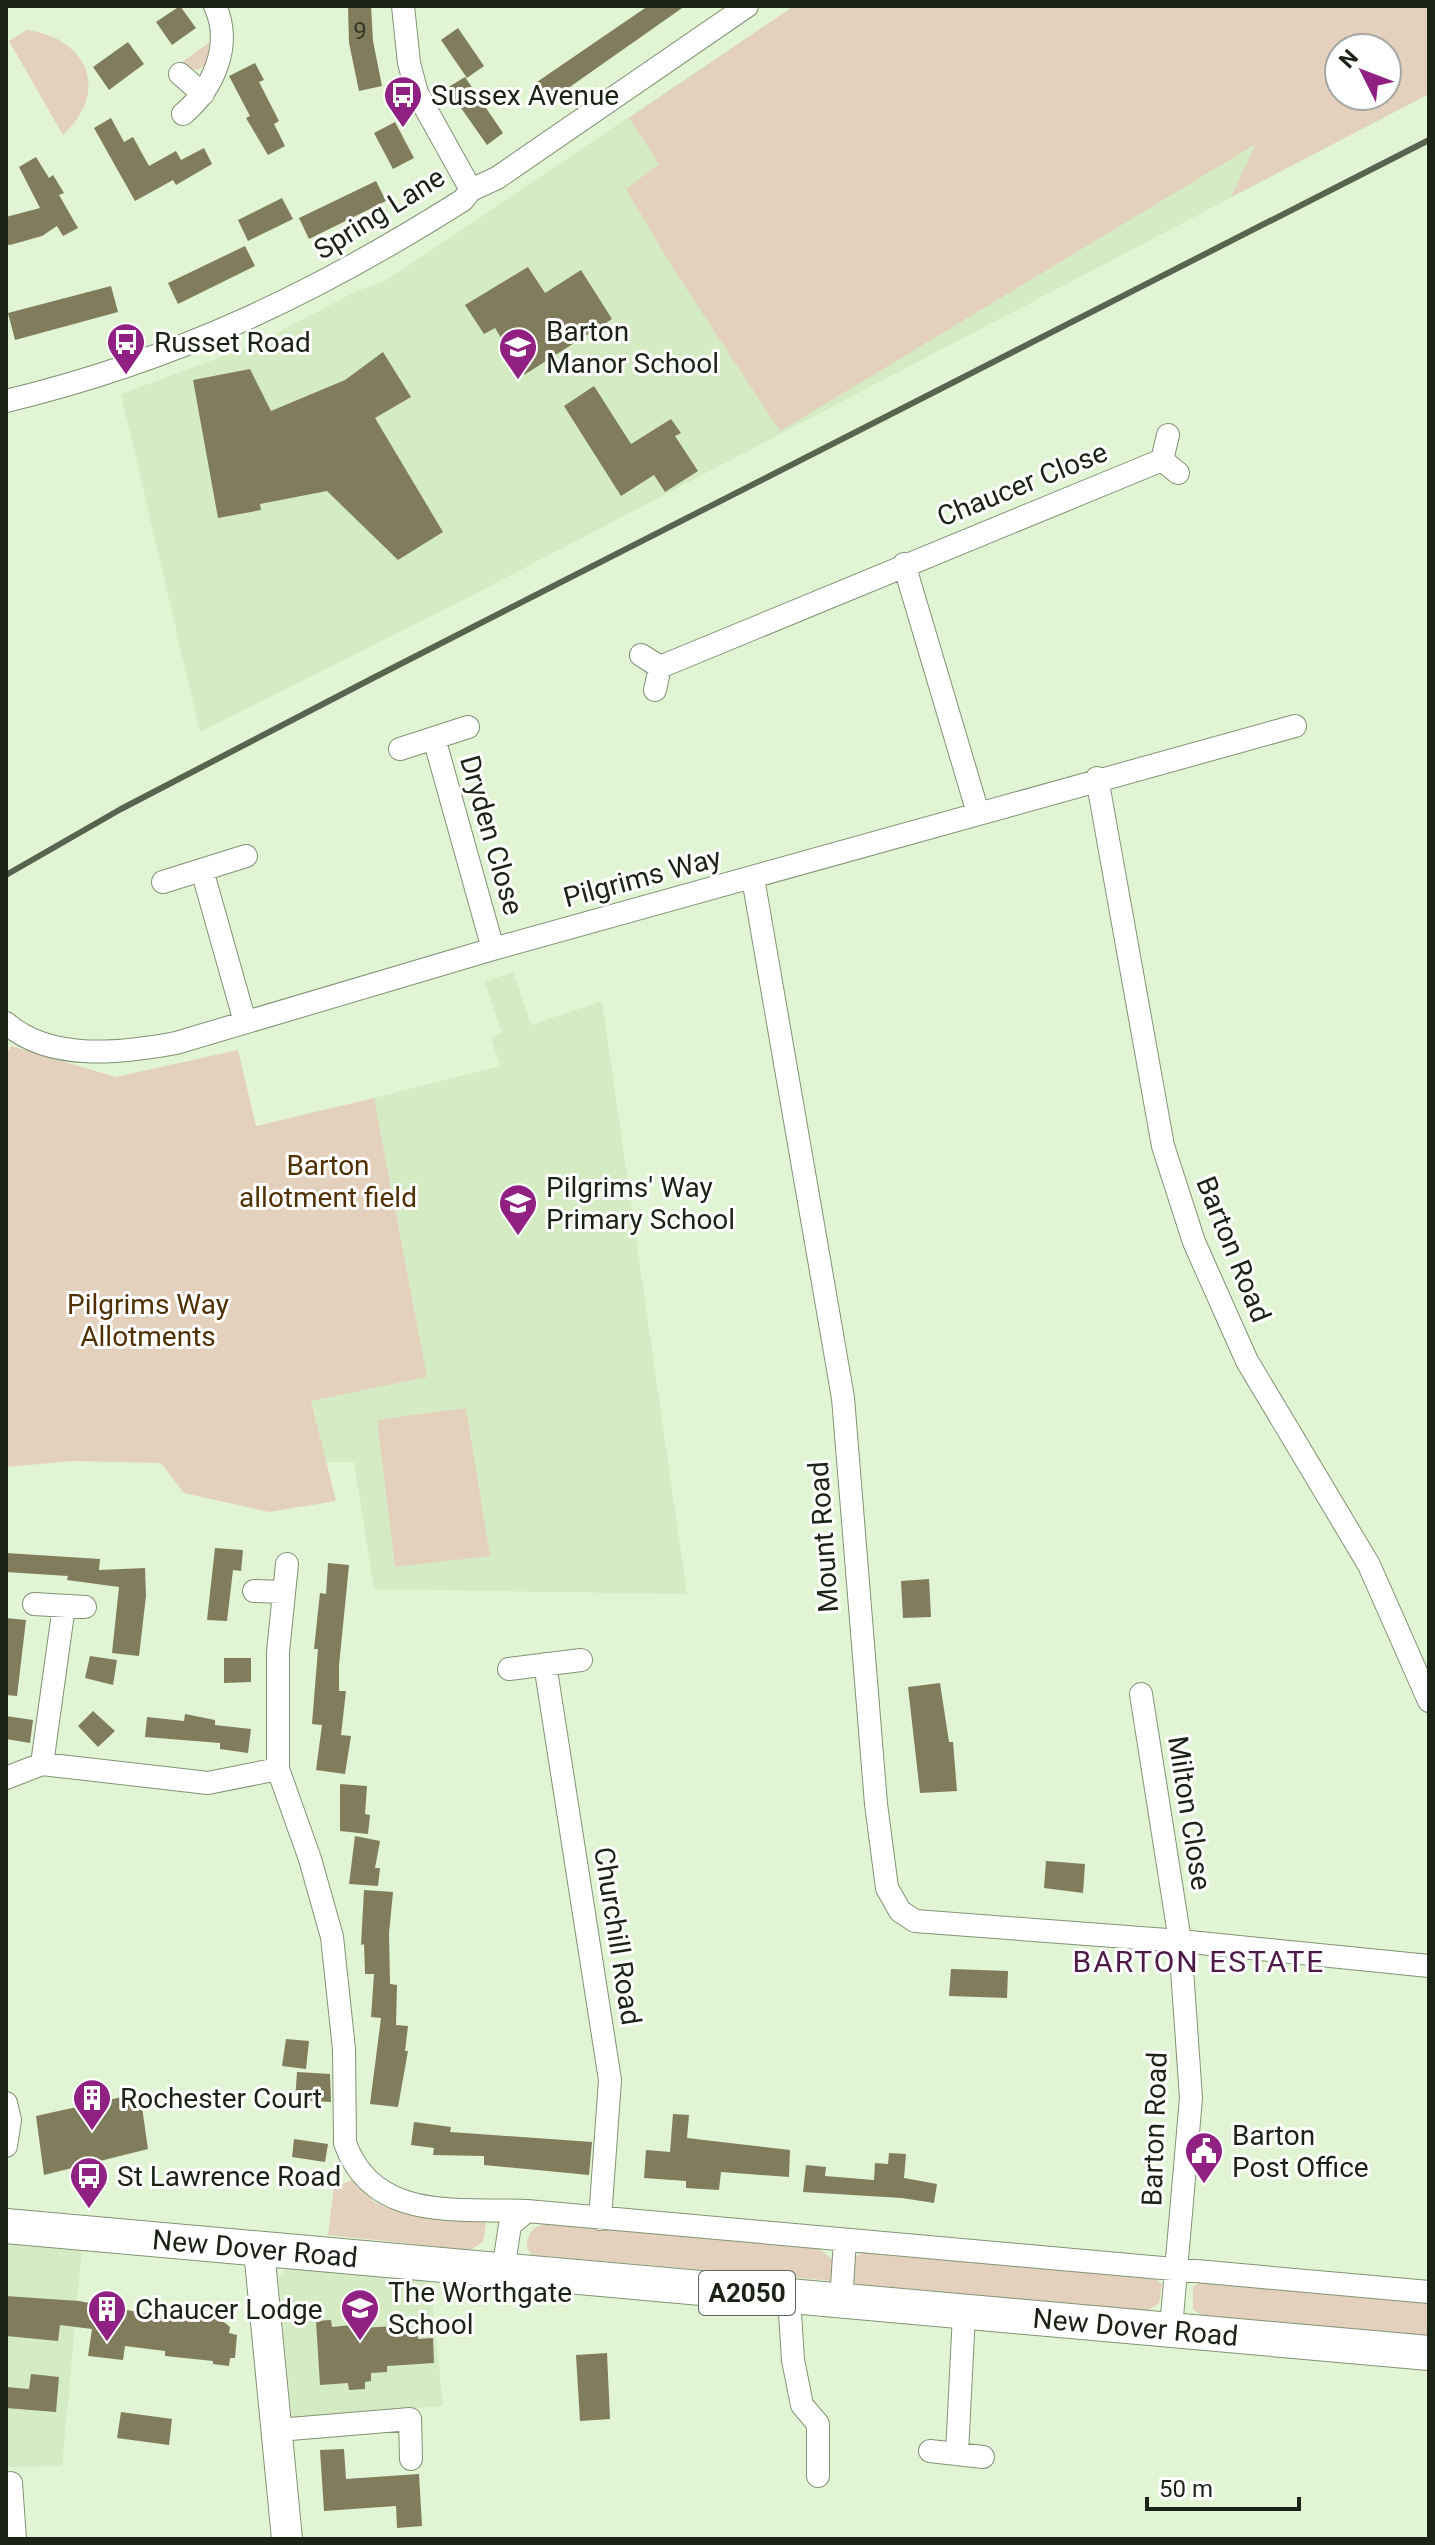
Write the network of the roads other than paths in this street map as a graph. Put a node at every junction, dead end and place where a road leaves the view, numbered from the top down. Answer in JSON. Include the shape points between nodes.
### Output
{"nodes":[{"id":1,"x":215,"y":6,"type":"edge"},
{"id":2,"x":403,"y":6,"type":"edge"},
{"id":3,"x":747,"y":6,"type":"edge"},
{"id":4,"x":180,"y":74,"type":"dead end"},
{"id":5,"x":203,"y":94,"type":"junction"},
{"id":6,"x":183,"y":114,"type":"dead end"},
{"id":7,"x":471,"y":190,"type":"junction"},
{"id":8,"x":6,"y":401,"type":"edge"},
{"id":9,"x":1168,"y":435,"type":"dead end"},
{"id":10,"x":904,"y":564,"type":"junction"},
{"id":11,"x":655,"y":690,"type":"dead end"},
{"id":12,"x":1295,"y":726,"type":"dead end"},
{"id":13,"x":468,"y":727,"type":"dead end"},
{"id":14,"x":434,"y":738,"type":"junction"},
{"id":15,"x":400,"y":749,"type":"dead end"},
{"id":16,"x":1097,"y":778,"type":"junction"},
{"id":17,"x":978,"y":813,"type":"junction"},
{"id":18,"x":246,"y":856,"type":"dead end"},
{"id":19,"x":202,"y":870,"type":"junction"},
{"id":20,"x":753,"y":878,"type":"junction"},
{"id":21,"x":163,"y":882,"type":"dead end"},
{"id":22,"x":493,"y":949,"type":"junction"},
{"id":23,"x":245,"y":1022,"type":"junction"},
{"id":24,"x":6,"y":1023,"type":"edge"},
{"id":25,"x":287,"y":1564,"type":"dead end"},
{"id":26,"x":254,"y":1591,"type":"dead end"},
{"id":27,"x":284,"y":1592,"type":"junction"},
{"id":28,"x":34,"y":1604,"type":"dead end"},
{"id":29,"x":581,"y":1660,"type":"dead end"},
{"id":30,"x":545,"y":1664,"type":"junction"},
{"id":31,"x":509,"y":1669,"type":"dead end"},
{"id":32,"x":1141,"y":1694,"type":"dead end"},
{"id":33,"x":1429,"y":1701,"type":"edge"},
{"id":34,"x":42,"y":1764,"type":"junction"},
{"id":35,"x":278,"y":1769,"type":"junction"},
{"id":36,"x":6,"y":1778,"type":"edge"},
{"id":37,"x":1180,"y":1941,"type":"junction"},
{"id":38,"x":1429,"y":1966,"type":"edge"},
{"id":39,"x":6,"y":2103,"type":"edge"},
{"id":40,"x":6,"y":2146,"type":"edge"},
{"id":41,"x":519,"y":2218,"type":"junction"},
{"id":42,"x":600,"y":2219,"type":"junction"},
{"id":43,"x":6,"y":2226,"type":"edge"},
{"id":44,"x":845,"y":2240,"type":"junction"},
{"id":45,"x":259,"y":2250,"type":"junction"},
{"id":46,"x":1178,"y":2270,"type":"junction"},
{"id":47,"x":503,"y":2271,"type":"junction"},
{"id":48,"x":1429,"y":2292,"type":"edge"},
{"id":49,"x":789,"y":2297,"type":"junction"},
{"id":50,"x":841,"y":2302,"type":"junction"},
{"id":51,"x":964,"y":2314,"type":"junction"},
{"id":52,"x":1171,"y":2328,"type":"junction"},
{"id":53,"x":1429,"y":2353,"type":"edge"},
{"id":54,"x":278,"y":2430,"type":"junction"},
{"id":55,"x":930,"y":2451,"type":"dead end"},
{"id":56,"x":957,"y":2453,"type":"junction"},
{"id":57,"x":983,"y":2457,"type":"dead end"},
{"id":58,"x":411,"y":2459,"type":"dead end"},
{"id":59,"x":818,"y":2476,"type":"dead end"},
{"id":60,"x":11,"y":2483,"type":"dead end"},
{"id":61,"x":15,"y":2539,"type":"edge"},
{"id":62,"x":287,"y":2539,"type":"edge"}],
"edges":[{"from":1,"to":5,"type":"street","via":[[222,41]]},
{"from":2,"to":7,"type":"street","via":[[417,93]]},
{"from":3,"to":7,"type":"street","name":"Spring Lane","via":[[497,178]]},
{"from":4,"to":5,"type":"street"},
{"from":5,"to":6,"type":"street"},
{"from":7,"to":8,"type":"street","name":"Spring Lane","via":[[375,255],[260,315],[106,372]]},
{"from":9,"to":10,"type":"street","name":"Chaucer Close","via":[[1170,467]]},
{"from":10,"to":11,"type":"street","name":"Chaucer Close","via":[[650,661]]},
{"from":10,"to":17,"type":"street"},
{"from":12,"to":16,"type":"street","name":"Pilgrims Way"},
{"from":13,"to":14,"type":"street","name":"Dryden Close"},
{"from":14,"to":15,"type":"street","name":"Dryden Close"},
{"from":14,"to":22,"type":"street","name":"Dryden Close"},
{"from":16,"to":17,"type":"street","name":"Pilgrims Way"},
{"from":16,"to":33,"type":"street","name":"Barton Road","via":[[1163,1146],[1194,1242],[1247,1361],[1369,1565]]},
{"from":17,"to":20,"type":"street","name":"Pilgrims Way"},
{"from":18,"to":19,"type":"street"},
{"from":19,"to":21,"type":"street"},
{"from":19,"to":23,"type":"street"},
{"from":20,"to":22,"type":"street","name":"Pilgrims Way"},
{"from":20,"to":37,"type":"street","name":"Mount Road","via":[[843,1398],[887,1888],[900,1911],[915,1921]]},
{"from":22,"to":23,"type":"street","name":"Pilgrims Way"},
{"from":23,"to":24,"type":"street","name":"Pilgrims Way","via":[[176,1043],[93,1054],[37,1040]]},
{"from":25,"to":27,"type":"street","name":"New Dover Road"},
{"from":26,"to":27,"type":"street"},
{"from":27,"to":35,"type":"street","name":"New Dover Road"},
{"from":28,"to":34,"type":"street","via":[[74,1606]]},
{"from":29,"to":30,"type":"street"},
{"from":30,"to":31,"type":"street"},
{"from":30,"to":42,"type":"street","name":"Churchill Road","via":[[610,2080]]},
{"from":32,"to":37,"type":"street","name":"Milton Close"},
{"from":34,"to":35,"type":"street","via":[[208,1783]]},
{"from":34,"to":36,"type":"street"},
{"from":35,"to":41,"type":"street","name":"New Dover Road","via":[[332,1937],[350,2157],[368,2183],[398,2202]]},
{"from":37,"to":38,"type":"street"},
{"from":37,"to":46,"type":"street","name":"Barton Road","via":[[1191,2098]]},
{"from":39,"to":40,"type":"street"},
{"from":41,"to":42,"type":"street","name":"New Dover Road"},
{"from":41,"to":47,"type":"street"},
{"from":42,"to":44,"type":"street","name":"New Dover Road"},
{"from":43,"to":45,"type":"main road","name":"New Dover Road","number":"A2050"},
{"from":44,"to":46,"type":"street","name":"New Dover Road"},
{"from":44,"to":50,"type":"street"},
{"from":45,"to":47,"type":"main road","name":"New Dover Road","number":"A2050"},
{"from":45,"to":54,"type":"main road"},
{"from":46,"to":48,"type":"street","name":"New Dover Road"},
{"from":46,"to":52,"type":"street","name":"Barton Road"},
{"from":47,"to":49,"type":"main road","name":"New Dover Road","number":"A2050"},
{"from":49,"to":50,"type":"main road","name":"New Dover Road","number":"A2050"},
{"from":49,"to":59,"type":"street","via":[[802,2405],[818,2424]]},
{"from":50,"to":51,"type":"main road","name":"New Dover Road","number":"A2050"},
{"from":51,"to":52,"type":"main road","name":"New Dover Road","number":"A2050"},
{"from":51,"to":56,"type":"street"},
{"from":52,"to":53,"type":"main road","name":"New Dover Road","number":"A2050"},
{"from":54,"to":58,"type":"street","via":[[410,2419]]},
{"from":54,"to":62,"type":"main road"},
{"from":55,"to":56,"type":"street"},
{"from":56,"to":57,"type":"street"},
{"from":60,"to":61,"type":"street"}]}
